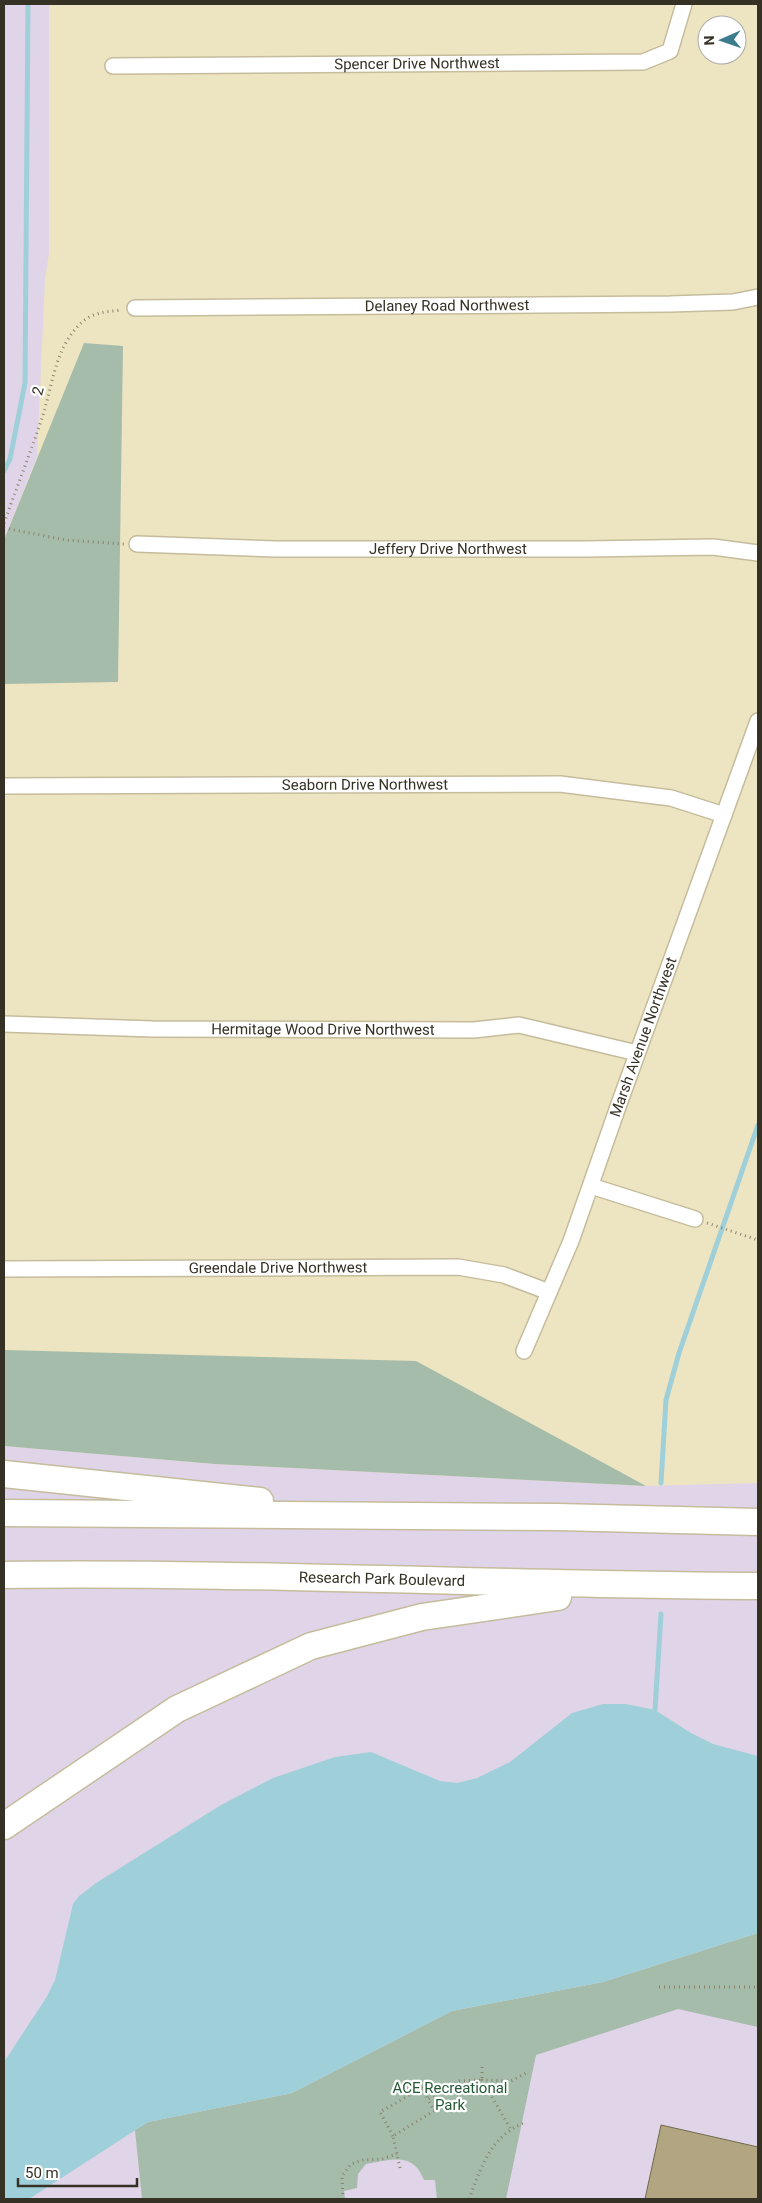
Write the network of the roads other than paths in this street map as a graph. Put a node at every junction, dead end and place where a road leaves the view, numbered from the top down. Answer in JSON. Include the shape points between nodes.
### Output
{"nodes":[{"id":1,"x":684,"y":4,"type":"edge"},
{"id":2,"x":113,"y":66,"type":"dead end"},
{"id":3,"x":758,"y":296,"type":"edge"},
{"id":4,"x":135,"y":308,"type":"road end"},
{"id":5,"x":137,"y":544,"type":"road end"},
{"id":6,"x":758,"y":553,"type":"edge"},
{"id":7,"x":758,"y":721,"type":"edge"},
{"id":8,"x":4,"y":786,"type":"edge"},
{"id":9,"x":724,"y":815,"type":"junction"},
{"id":10,"x":4,"y":1024,"type":"edge"},
{"id":11,"x":637,"y":1053,"type":"junction"},
{"id":12,"x":591,"y":1186,"type":"junction"},
{"id":13,"x":695,"y":1219,"type":"dead end"},
{"id":14,"x":4,"y":1270,"type":"edge"},
{"id":15,"x":549,"y":1292,"type":"junction"},
{"id":16,"x":524,"y":1351,"type":"dead end"},
{"id":17,"x":4,"y":1474,"type":"edge"},
{"id":18,"x":4,"y":1513,"type":"edge"},
{"id":19,"x":440,"y":1518,"type":"junction"},
{"id":20,"x":758,"y":1522,"type":"edge"},
{"id":21,"x":4,"y":1575,"type":"edge"},
{"id":22,"x":632,"y":1586,"type":"junction"},
{"id":23,"x":758,"y":1586,"type":"edge"},
{"id":24,"x":4,"y":1826,"type":"edge"}],
"edges":[{"from":1,"to":2,"type":"street","name":"Spencer Drive Northwest","via":[[670,51],[643,62]]},
{"from":3,"to":4,"type":"street","name":"Delaney Road Northwest","via":[[733,302],[670,304]]},
{"from":5,"to":6,"type":"street","name":"Jeffery Drive Northwest","via":[[275,549],[713,546]]},
{"from":7,"to":9,"type":"street","name":"Marsh Avenue Northwest"},
{"from":8,"to":9,"type":"street","name":"Seaborn Drive Northwest","via":[[560,784],[671,798]]},
{"from":9,"to":11,"type":"street","name":"Marsh Avenue Northwest"},
{"from":10,"to":11,"type":"street","name":"Hermitage Wood Drive Northwest","via":[[153,1029],[474,1030],[519,1025]]},
{"from":11,"to":12,"type":"street","name":"Marsh Avenue Northwest"},
{"from":12,"to":13,"type":"street"},
{"from":12,"to":15,"type":"street","name":"Marsh Avenue Northwest"},
{"from":14,"to":15,"type":"street","name":"Greendale Drive Northwest","via":[[458,1267],[504,1275]]},
{"from":15,"to":16,"type":"street","name":"Marsh Avenue Northwest"},
{"from":17,"to":19,"type":"highway"},
{"from":18,"to":19,"type":"highway"},
{"from":19,"to":20,"type":"highway"},
{"from":21,"to":22,"type":"highway","name":"Research Park Boulevard"},
{"from":22,"to":23,"type":"highway","name":"Research Park Boulevard"},
{"from":22,"to":24,"type":"highway","via":[[422,1617],[311,1646],[177,1709]]}]}
